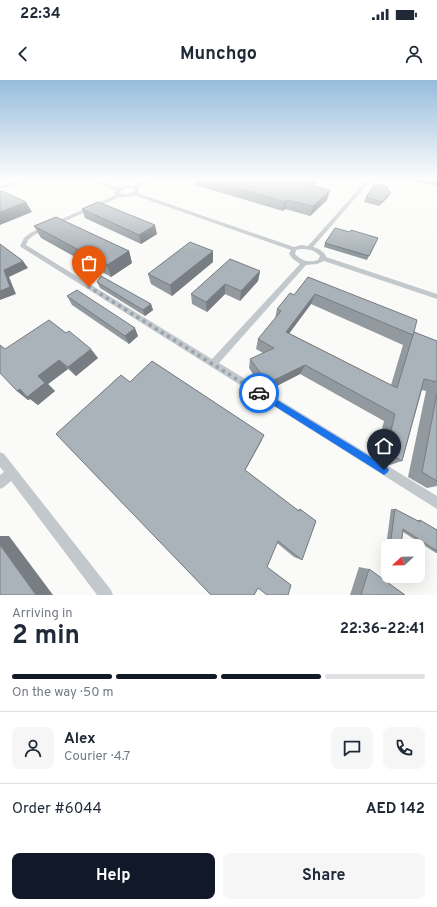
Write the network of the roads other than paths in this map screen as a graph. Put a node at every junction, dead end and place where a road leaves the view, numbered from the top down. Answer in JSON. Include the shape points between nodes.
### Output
{"nodes":[{"id":1,"x":94,"y":204,"type":"edge"},
{"id":2,"x":164,"y":204,"type":"edge"},
{"id":3,"x":348,"y":204,"type":"edge"},
{"id":4,"x":310,"y":247,"type":"junction"},
{"id":5,"x":294,"y":249,"type":"junction"},
{"id":6,"x":322,"y":258,"type":"junction"},
{"id":7,"x":304,"y":264,"type":"junction"},
{"id":8,"x":437,"y":297,"type":"edge"},
{"id":9,"x":213,"y":364,"type":"junction"},
{"id":10,"x":0,"y":458,"type":"edge"},
{"id":11,"x":11,"y":473,"type":"junction"},
{"id":12,"x":0,"y":483,"type":"edge"},
{"id":13,"x":437,"y":503,"type":"edge"},
{"id":14,"x":106,"y":595,"type":"edge"}],
"edges":[{"from":1,"to":9,"type":"lane","via":[[32,234],[23,246]]},
{"from":2,"to":5,"type":"lane"},
{"from":3,"to":4,"type":"lane"},
{"from":4,"to":5,"type":"lane"},
{"from":4,"to":6,"type":"lane","via":[[318,251]]},
{"from":5,"to":7,"type":"lane","via":[[292,254],[295,260]]},
{"from":6,"to":7,"type":"lane","via":[[314,264]]},
{"from":6,"to":8,"type":"lane"},
{"from":7,"to":9,"type":"lane"},
{"from":9,"to":13,"type":"lane"},
{"from":10,"to":11,"type":"lane"},
{"from":11,"to":12,"type":"lane"},
{"from":11,"to":14,"type":"lane"}]}
